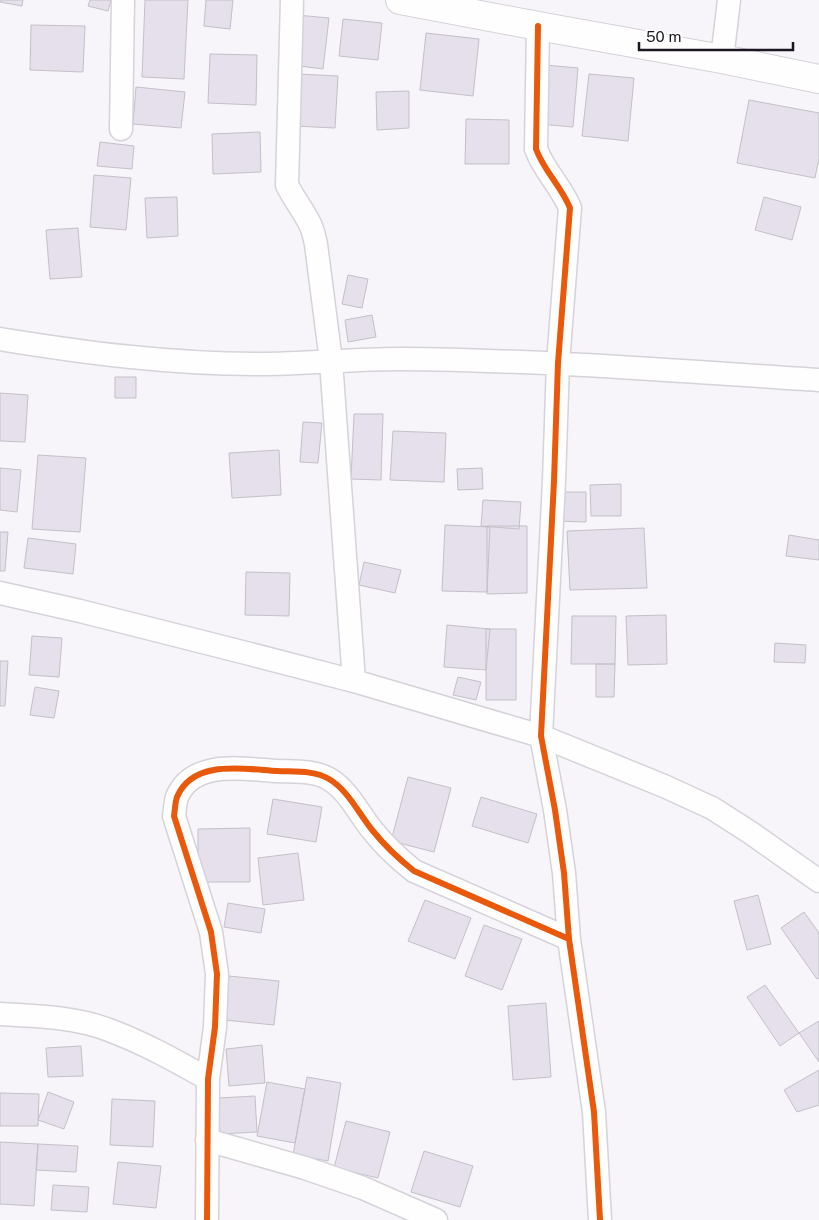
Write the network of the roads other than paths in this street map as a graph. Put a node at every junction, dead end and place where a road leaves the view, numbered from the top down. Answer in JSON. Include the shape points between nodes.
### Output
{"nodes":[{"id":1,"x":123,"y":0,"type":"edge"},
{"id":2,"x":292,"y":0,"type":"edge"},
{"id":3,"x":400,"y":0,"type":"edge"},
{"id":4,"x":729,"y":0,"type":"edge"},
{"id":5,"x":538,"y":26,"type":"junction"},
{"id":6,"x":722,"y":59,"type":"junction"},
{"id":7,"x":819,"y":79,"type":"edge"},
{"id":8,"x":121,"y":129,"type":"dead end"},
{"id":9,"x":0,"y":339,"type":"edge"},
{"id":10,"x":330,"y":361,"type":"junction"},
{"id":11,"x":558,"y":363,"type":"junction"},
{"id":12,"x":819,"y":380,"type":"edge"},
{"id":13,"x":0,"y":593,"type":"edge"},
{"id":14,"x":354,"y":681,"type":"junction"},
{"id":15,"x":541,"y":736,"type":"junction"},
{"id":16,"x":819,"y":881,"type":"edge"},
{"id":17,"x":569,"y":939,"type":"junction"},
{"id":18,"x":0,"y":1014,"type":"edge"},
{"id":19,"x":208,"y":1079,"type":"junction"},
{"id":20,"x":207,"y":1140,"type":"junction"},
{"id":21,"x":207,"y":1220,"type":"edge"},
{"id":22,"x":436,"y":1220,"type":"edge"},
{"id":23,"x":600,"y":1220,"type":"edge"}],
"edges":[{"from":1,"to":8,"type":"street"},
{"from":2,"to":10,"type":"street","via":[[288,185],[315,238]]},
{"from":3,"to":5,"type":"street"},
{"from":4,"to":6,"type":"street"},
{"from":5,"to":6,"type":"street"},
{"from":5,"to":11,"type":"street","via":[[536,149],[570,208]]},
{"from":6,"to":7,"type":"street"},
{"from":9,"to":10,"type":"street","via":[[80,352],[178,362],[259,364]]},
{"from":10,"to":11,"type":"street","via":[[398,359]]},
{"from":10,"to":14,"type":"street"},
{"from":11,"to":12,"type":"street"},
{"from":11,"to":15,"type":"street"},
{"from":13,"to":14,"type":"street"},
{"from":14,"to":15,"type":"street"},
{"from":15,"to":16,"type":"street","via":[[712,808]]},
{"from":15,"to":17,"type":"street","via":[[563,864]]},
{"from":17,"to":19,"type":"street","via":[[414,871],[399,860],[342,789],[329,778],[314,773],[220,768],[204,772],[186,784],[177,798],[174,816],[211,932],[217,974]]},
{"from":17,"to":23,"type":"street","via":[[594,1112]]},
{"from":18,"to":19,"type":"street","via":[[54,1017],[108,1029],[150,1047]]},
{"from":19,"to":20,"type":"street"},
{"from":20,"to":21,"type":"street"},
{"from":20,"to":22,"type":"street","via":[[364,1188]]}]}
